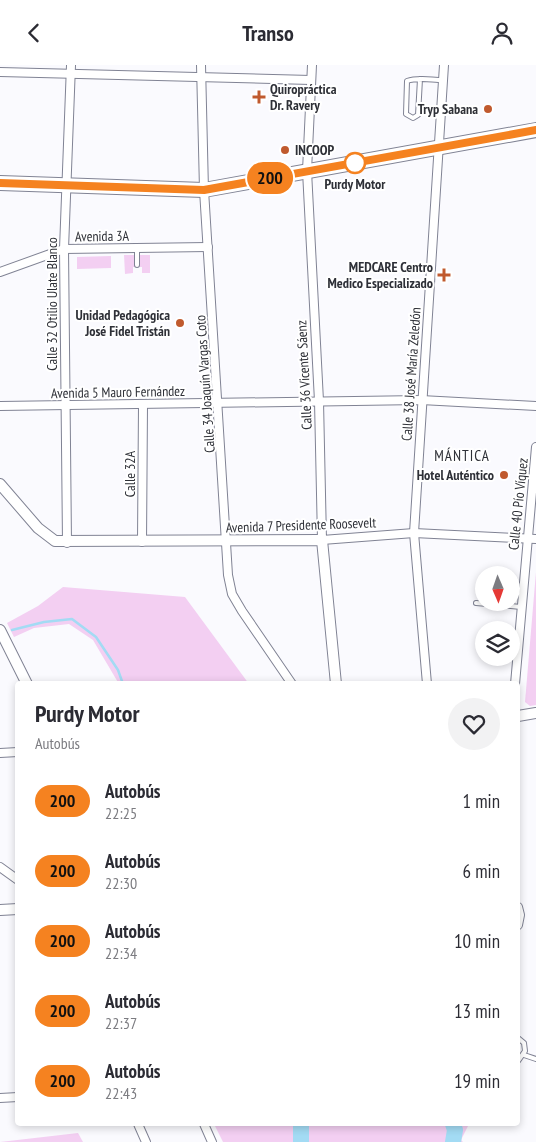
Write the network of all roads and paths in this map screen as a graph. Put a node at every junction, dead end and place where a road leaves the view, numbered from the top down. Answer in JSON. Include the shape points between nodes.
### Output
{"nodes":[{"id":1,"x":71,"y":65,"type":"edge"},
{"id":2,"x":201,"y":65,"type":"edge"},
{"id":3,"x":312,"y":65,"type":"edge"},
{"id":4,"x":444,"y":65,"type":"edge"},
{"id":5,"x":0,"y":72,"type":"edge"},
{"id":6,"x":71,"y":75,"type":"junction"},
{"id":7,"x":202,"y":78,"type":"junction"},
{"id":8,"x":420,"y":79,"type":"junction"},
{"id":9,"x":311,"y":80,"type":"junction"},
{"id":10,"x":443,"y":80,"type":"junction"},
{"id":11,"x":536,"y":130,"type":"edge"},
{"id":12,"x":439,"y":147,"type":"junction"},
{"id":13,"x":307,"y":171,"type":"junction"},
{"id":14,"x":0,"y":183,"type":"edge"},
{"id":15,"x":65,"y":186,"type":"junction"},
{"id":16,"x":204,"y":190,"type":"junction"},
{"id":17,"x":208,"y":247,"type":"junction"},
{"id":18,"x":137,"y":248,"type":"junction"},
{"id":19,"x":64,"y":249,"type":"junction"},
{"id":20,"x":137,"y":265,"type":"dead end"},
{"id":21,"x":0,"y":272,"type":"edge"},
{"id":22,"x":421,"y":400,"type":"junction"},
{"id":23,"x":319,"y":401,"type":"junction"},
{"id":24,"x":219,"y":403,"type":"junction"},
{"id":25,"x":143,"y":405,"type":"junction"},
{"id":26,"x":0,"y":406,"type":"edge"},
{"id":27,"x":64,"y":406,"type":"junction"},
{"id":28,"x":536,"y":407,"type":"edge"},
{"id":29,"x":536,"y":447,"type":"edge"},
{"id":30,"x":0,"y":484,"type":"edge"},
{"id":31,"x":414,"y":533,"type":"junction"},
{"id":32,"x":527,"y":538,"type":"junction"},
{"id":33,"x":536,"y":539,"type":"edge"},
{"id":34,"x":322,"y":540,"type":"junction"},
{"id":35,"x":227,"y":541,"type":"junction"},
{"id":36,"x":142,"y":542,"type":"junction"},
{"id":37,"x":67,"y":543,"type":"junction"},
{"id":38,"x":521,"y":607,"type":"joint"},
{"id":39,"x":0,"y":630,"type":"edge"},
{"id":40,"x":26,"y":681,"type":"edge"},
{"id":41,"x":290,"y":681,"type":"edge"},
{"id":42,"x":336,"y":681,"type":"edge"},
{"id":43,"x":427,"y":681,"type":"edge"},
{"id":44,"x":515,"y":681,"type":"edge"},
{"id":45,"x":536,"y":713,"type":"edge"},
{"id":46,"x":520,"y":716,"type":"edge"},
{"id":47,"x":15,"y":752,"type":"edge"},
{"id":48,"x":0,"y":753,"type":"edge"},
{"id":49,"x":0,"y":867,"type":"edge"},
{"id":50,"x":15,"y":878,"type":"edge"},
{"id":51,"x":15,"y":909,"type":"edge"},
{"id":52,"x":0,"y":910,"type":"edge"},
{"id":53,"x":520,"y":1040,"type":"edge"},
{"id":54,"x":524,"y":1055,"type":"junction"},
{"id":55,"x":520,"y":1059,"type":"edge"},
{"id":56,"x":536,"y":1059,"type":"edge"},
{"id":57,"x":15,"y":1097,"type":"edge"},
{"id":58,"x":0,"y":1098,"type":"edge"},
{"id":59,"x":139,"y":1126,"type":"edge"},
{"id":60,"x":205,"y":1126,"type":"edge"},
{"id":61,"x":146,"y":1142,"type":"edge"},
{"id":62,"x":212,"y":1142,"type":"edge"}],
"edges":[{"from":1,"to":6,"type":"street","name":"Calle 32 Otilio Ulate Blanco"},
{"from":2,"to":7,"type":"street","name":"Calle 34 Joaquín Vargas Coto"},
{"from":3,"to":9,"type":"street","name":"Calle 36 Vicente Sáenz"},
{"from":4,"to":10,"type":"street","name":"Calle 38 José María Zeledón"},
{"from":5,"to":6,"type":"street"},
{"from":6,"to":7,"type":"street"},
{"from":6,"to":15,"type":"street","name":"Calle 32 Otilio Ulate Blanco"},
{"from":7,"to":9,"type":"street"},
{"from":7,"to":16,"type":"street","name":"Calle 34 Joaquín Vargas Coto"},
{"from":8,"to":8,"type":"lane","via":[[411,79],[406,84],[406,114],[413,118],[418,115]]},
{"from":8,"to":10,"type":"lane"},
{"from":9,"to":13,"type":"street","name":"Calle 36 Vicente Sáenz"},
{"from":10,"to":12,"type":"street","name":"Calle 38 José María Zeledón"},
{"from":11,"to":12,"type":"highway"},
{"from":12,"to":13,"type":"highway"},
{"from":12,"to":22,"type":"street","name":"Calle 38 José María Zeledón"},
{"from":13,"to":16,"type":"highway"},
{"from":13,"to":23,"type":"street","name":"Calle 36 Vicente Sáenz"},
{"from":14,"to":15,"type":"highway"},
{"from":15,"to":16,"type":"highway"},
{"from":15,"to":19,"type":"street","name":"Calle 32 Otilio Ulate Blanco"},
{"from":16,"to":17,"type":"street","name":"Calle 34 Joaquín Vargas Coto"},
{"from":17,"to":18,"type":"street","name":"Avenida 3A"},
{"from":17,"to":24,"type":"street","name":"Calle 34 Joaquín Vargas Coto"},
{"from":18,"to":19,"type":"street","name":"Avenida 3A"},
{"from":18,"to":20,"type":"lane"},
{"from":19,"to":21,"type":"street","name":"Avenida 3A"},
{"from":19,"to":27,"type":"street","name":"Calle 32 Otilio Ulate Blanco"},
{"from":22,"to":23,"type":"street","name":"Avenida 5 Mauro Fernández"},
{"from":22,"to":28,"type":"street","name":"Avenida 5 Mauro Fernández"},
{"from":22,"to":31,"type":"street","name":"Calle 38 José María Zeledón"},
{"from":23,"to":24,"type":"street","name":"Avenida 5 Mauro Fernández"},
{"from":23,"to":34,"type":"street","name":"Calle 36 Vicente Sáenz"},
{"from":24,"to":25,"type":"street","name":"Avenida 5 Mauro Fernández"},
{"from":24,"to":35,"type":"street","name":"Calle 34 Joaquín Vargas Coto"},
{"from":25,"to":27,"type":"street","name":"Avenida 5 Mauro Fernández"},
{"from":25,"to":36,"type":"street","name":"Calle 32A"},
{"from":26,"to":27,"type":"street","name":"Avenida 5 Mauro Fernández"},
{"from":27,"to":37,"type":"street","name":"Calle 32 Otilio Ulate Blanco"},
{"from":29,"to":32,"type":"street","name":"Calle 40 Pío Víquez"},
{"from":30,"to":37,"type":"street","via":[[47,537]]},
{"from":31,"to":32,"type":"street","name":"Avenida 7 Presidente Roosevelt"},
{"from":31,"to":34,"type":"street","name":"Avenida 7 Presidente Roosevelt"},
{"from":31,"to":43,"type":"street","name":"Calle 38 José María Zeledón"},
{"from":32,"to":33,"type":"street","name":"Avenida 7 Presidente Roosevelt"},
{"from":32,"to":38,"type":"street","name":"Calle 40 Pío Víquez"},
{"from":34,"to":35,"type":"street","name":"Avenida 7 Presidente Roosevelt"},
{"from":34,"to":42,"type":"street","name":"Calle 36 Vicente Sáenz"},
{"from":35,"to":36,"type":"street","name":"Avenida 7 Presidente Roosevelt"},
{"from":35,"to":41,"type":"street","name":"Calle 34 Joaquín Vargas Coto","via":[[232,594]]},
{"from":36,"to":37,"type":"street","name":"Avenida 7 Presidente Roosevelt"},
{"from":38,"to":44,"type":"street","name":"Calle 40 Pío Víquez"},
{"from":39,"to":40,"type":"street"},
{"from":45,"to":46,"type":"street"},
{"from":47,"to":48,"type":"street"},
{"from":49,"to":50,"type":"street"},
{"from":51,"to":52,"type":"street"},
{"from":53,"to":54,"type":"lane","via":[[524,1043]]},
{"from":54,"to":55,"type":"lane"},
{"from":54,"to":56,"type":"lane"},
{"from":57,"to":58,"type":"street"},
{"from":59,"to":61,"type":"street"},
{"from":60,"to":62,"type":"street"}]}
